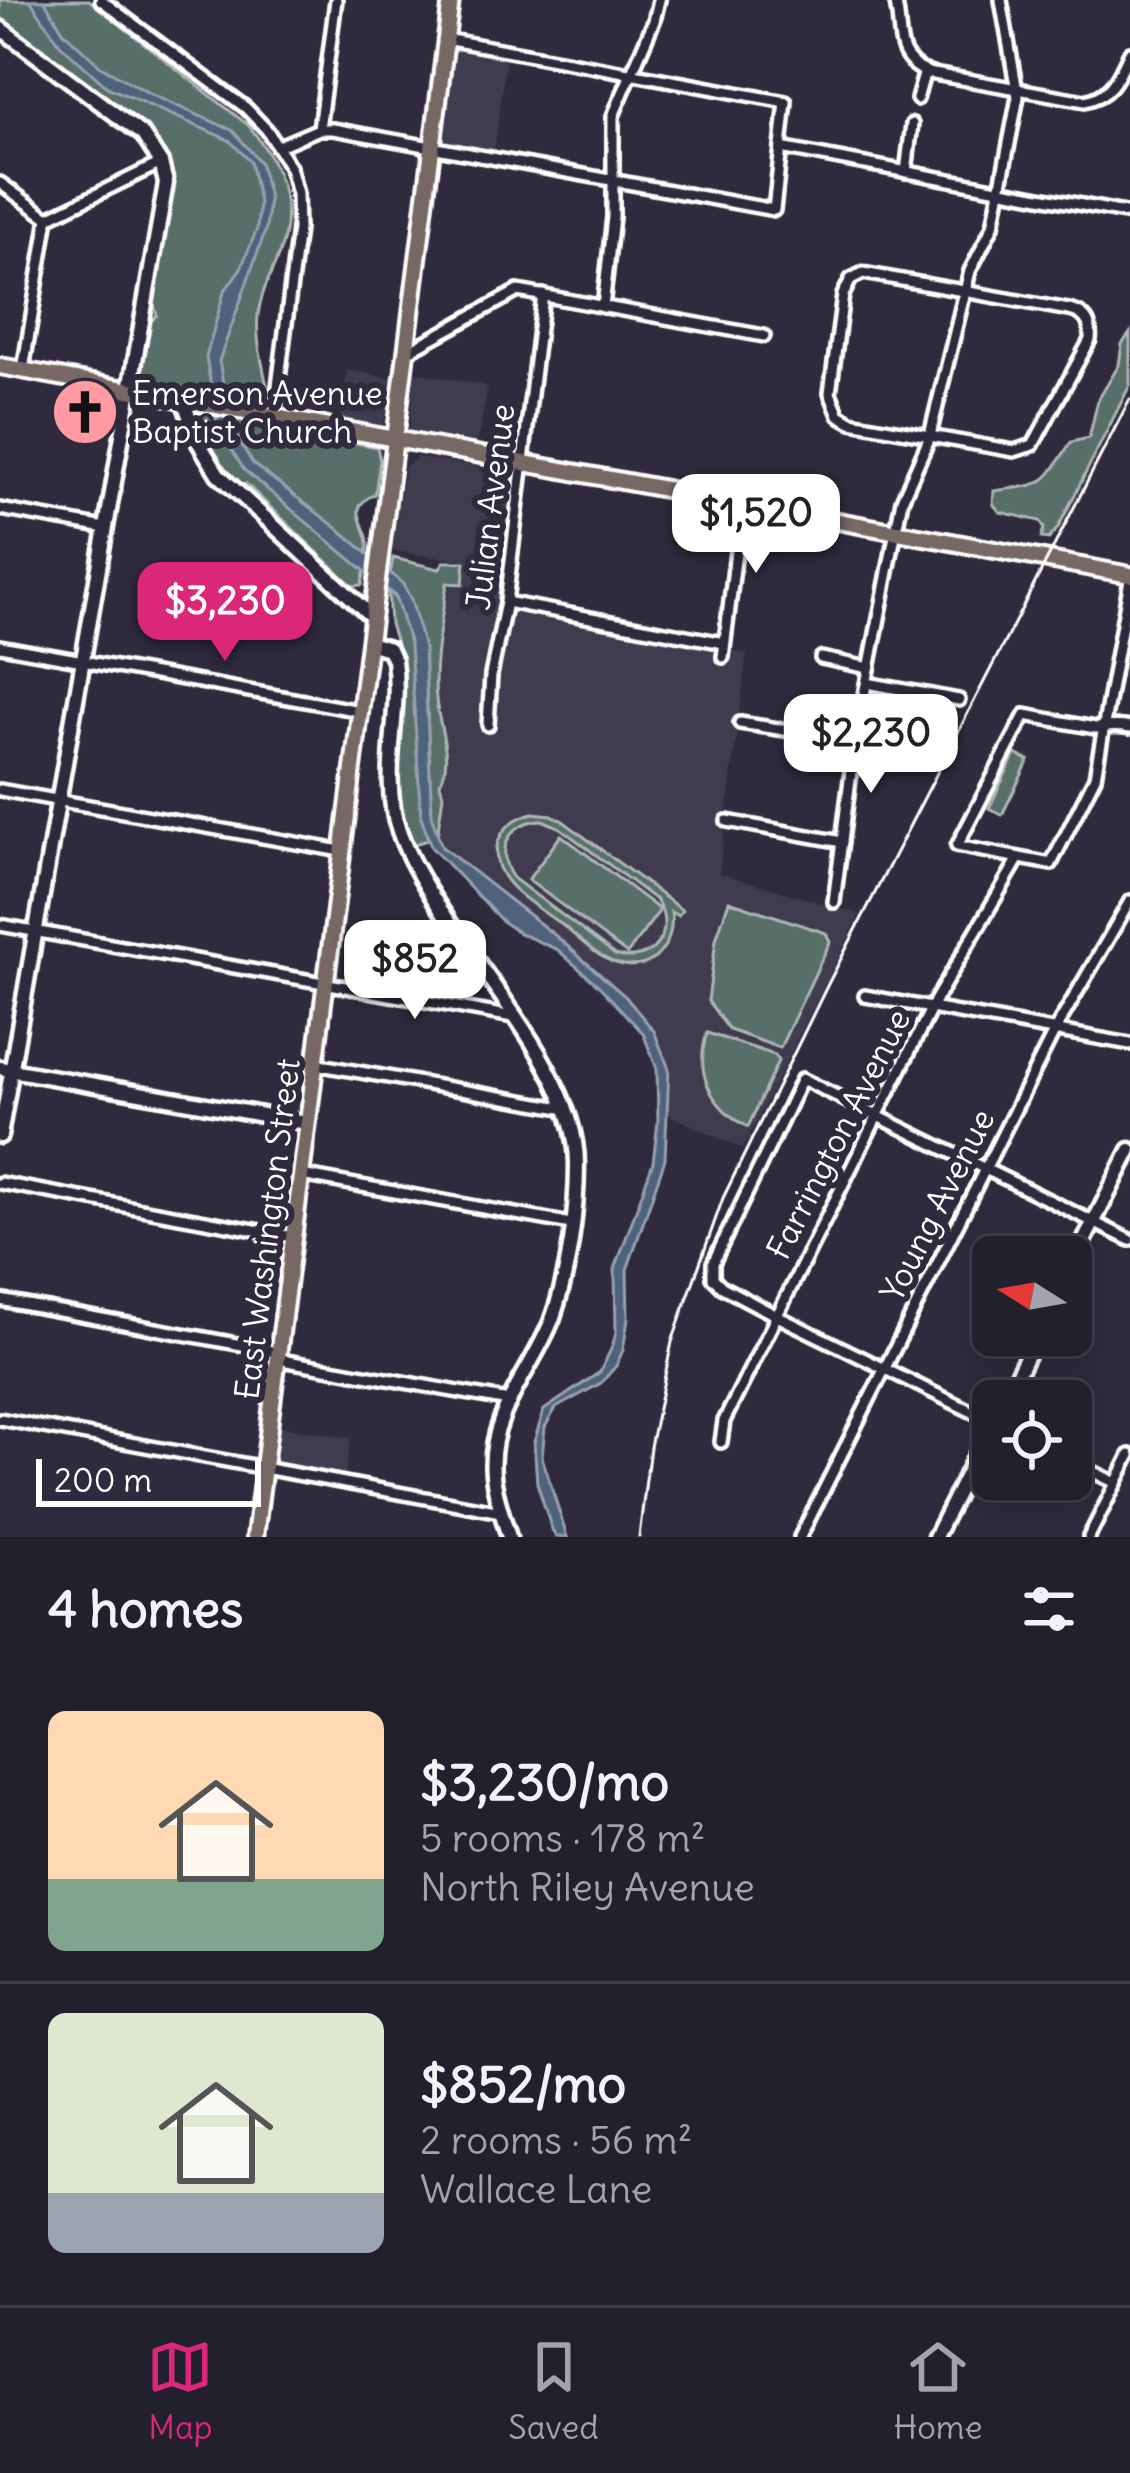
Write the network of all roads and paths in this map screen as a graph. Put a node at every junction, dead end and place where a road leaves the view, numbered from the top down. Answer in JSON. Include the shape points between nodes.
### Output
{"nodes":[{"id":1,"x":101,"y":0,"type":"edge"},
{"id":2,"x":336,"y":0,"type":"edge"},
{"id":3,"x":451,"y":0,"type":"edge"},
{"id":4,"x":658,"y":0,"type":"edge"},
{"id":5,"x":896,"y":0,"type":"edge"},
{"id":6,"x":1001,"y":0,"type":"edge"},
{"id":7,"x":0,"y":28,"type":"edge"},
{"id":8,"x":446,"y":39,"type":"junction"},
{"id":9,"x":1130,"y":52,"type":"edge"},
{"id":10,"x":925,"y":71,"type":"junction"},
{"id":11,"x":630,"y":73,"type":"junction"},
{"id":12,"x":1124,"y":81,"type":"edge"},
{"id":13,"x":1017,"y":90,"type":"junction"},
{"id":14,"x":917,"y":99,"type":"dead end"},
{"id":15,"x":912,"y":124,"type":"dead end"},
{"id":16,"x":319,"y":129,"type":"junction"},
{"id":17,"x":279,"y":146,"type":"junction"},
{"id":18,"x":431,"y":148,"type":"junction"},
{"id":19,"x":781,"y":148,"type":"junction"},
{"id":20,"x":161,"y":163,"type":"junction"},
{"id":21,"x":906,"y":172,"type":"junction"},
{"id":22,"x":613,"y":181,"type":"junction"},
{"id":23,"x":0,"y":183,"type":"edge"},
{"id":24,"x":1000,"y":190,"type":"junction"},
{"id":25,"x":1130,"y":214,"type":"edge"},
{"id":26,"x":48,"y":218,"type":"junction"},
{"id":27,"x":964,"y":290,"type":"junction"},
{"id":28,"x":543,"y":295,"type":"junction"},
{"id":29,"x":603,"y":307,"type":"junction"},
{"id":30,"x":764,"y":336,"type":"dead end"},
{"id":31,"x":405,"y":353,"type":"junction"},
{"id":32,"x":0,"y":366,"type":"edge"},
{"id":33,"x":22,"y":370,"type":"junction"},
{"id":34,"x":131,"y":390,"type":"junction"},
{"id":35,"x":182,"y":400,"type":"junction"},
{"id":36,"x":274,"y":418,"type":"junction"},
{"id":37,"x":929,"y":436,"type":"junction"},
{"id":38,"x":395,"y":439,"type":"junction"},
{"id":39,"x":523,"y":462,"type":"junction"},
{"id":40,"x":742,"y":503,"type":"junction"},
{"id":41,"x":0,"y":509,"type":"edge"},
{"id":42,"x":105,"y":528,"type":"junction"},
{"id":43,"x":896,"y":532,"type":"junction"},
{"id":44,"x":1130,"y":578,"type":"edge"},
{"id":45,"x":506,"y":602,"type":"junction"},
{"id":46,"x":373,"y":617,"type":"junction"},
{"id":47,"x":369,"y":643,"type":"junction"},
{"id":48,"x":724,"y":643,"type":"junction"},
{"id":49,"x":0,"y":646,"type":"edge"},
{"id":50,"x":723,"y":657,"type":"dead end"},
{"id":51,"x":820,"y":658,"type":"dead end"},
{"id":52,"x":81,"y":661,"type":"junction"},
{"id":53,"x":869,"y":668,"type":"junction"},
{"id":54,"x":867,"y":683,"type":"junction"},
{"id":55,"x":959,"y":700,"type":"dead end"},
{"id":56,"x":360,"y":710,"type":"junction"},
{"id":57,"x":740,"y":723,"type":"dead end"},
{"id":58,"x":488,"y":725,"type":"dead end"},
{"id":59,"x":1104,"y":726,"type":"junction"},
{"id":60,"x":1130,"y":728,"type":"edge"},
{"id":61,"x":855,"y":741,"type":"junction"},
{"id":62,"x":0,"y":790,"type":"edge"},
{"id":63,"x":57,"y":800,"type":"junction"},
{"id":64,"x":727,"y":820,"type":"dead end"},
{"id":65,"x":842,"y":842,"type":"junction"},
{"id":66,"x":341,"y":850,"type":"junction"},
{"id":67,"x":1018,"y":858,"type":"junction"},
{"id":68,"x":1130,"y":901,"type":"edge"},
{"id":69,"x":834,"y":902,"type":"dead end"},
{"id":70,"x":0,"y":925,"type":"edge"},
{"id":71,"x":34,"y":931,"type":"junction"},
{"id":72,"x":325,"y":983,"type":"junction"},
{"id":73,"x":866,"y":996,"type":"dead end"},
{"id":74,"x":932,"y":1007,"type":"junction"},
{"id":75,"x":512,"y":1017,"type":"junction"},
{"id":76,"x":1055,"y":1030,"type":"junction"},
{"id":77,"x":1130,"y":1044,"type":"edge"},
{"id":78,"x":315,"y":1064,"type":"junction"},
{"id":79,"x":6,"y":1069,"type":"edge"},
{"id":80,"x":567,"y":1109,"type":"junction"},
{"id":81,"x":878,"y":1116,"type":"junction"},
{"id":82,"x":307,"y":1124,"type":"junction"},
{"id":83,"x":0,"y":1136,"type":"edge"},
{"id":84,"x":1130,"y":1150,"type":"edge"},
{"id":85,"x":985,"y":1169,"type":"junction"},
{"id":86,"x":301,"y":1174,"type":"junction"},
{"id":87,"x":0,"y":1183,"type":"edge"},
{"id":88,"x":1094,"y":1222,"type":"junction"},
{"id":89,"x":571,"y":1223,"type":"junction"},
{"id":90,"x":1087,"y":1236,"type":"edge"},
{"id":91,"x":293,"y":1237,"type":"junction"},
{"id":92,"x":1130,"y":1240,"type":"edge"},
{"id":93,"x":0,"y":1300,"type":"edge"},
{"id":94,"x":777,"y":1316,"type":"junction"},
{"id":95,"x":278,"y":1356,"type":"junction"},
{"id":96,"x":885,"y":1369,"type":"junction"},
{"id":97,"x":509,"y":1401,"type":"junction"},
{"id":98,"x":972,"y":1412,"type":"edge"},
{"id":99,"x":0,"y":1419,"type":"edge"},
{"id":100,"x":722,"y":1442,"type":"dead end"},
{"id":101,"x":1130,"y":1455,"type":"edge"},
{"id":102,"x":972,"y":1464,"type":"edge"},
{"id":103,"x":264,"y":1467,"type":"junction"},
{"id":104,"x":1092,"y":1471,"type":"edge"},
{"id":105,"x":1116,"y":1483,"type":"junction"},
{"id":106,"x":501,"y":1512,"type":"junction"},
{"id":107,"x":255,"y":1537,"type":"edge"},
{"id":108,"x":508,"y":1537,"type":"edge"},
{"id":109,"x":800,"y":1537,"type":"edge"},
{"id":110,"x":935,"y":1537,"type":"edge"},
{"id":111,"x":1088,"y":1537,"type":"edge"}],
"edges":[{"from":1,"to":17,"type":"street","via":[[246,108]]},
{"from":2,"to":16,"type":"street"},
{"from":3,"to":8,"type":"main road","name":"East Washington Street"},
{"from":4,"to":11,"type":"street"},
{"from":5,"to":10,"type":"street","via":[[900,47]]},
{"from":6,"to":13,"type":"street"},
{"from":7,"to":20,"type":"street","via":[[143,135]]},
{"from":8,"to":11,"type":"street"},
{"from":8,"to":18,"type":"main road","name":"East Washington Street"},
{"from":9,"to":12,"type":"street"},
{"from":10,"to":13,"type":"street"},
{"from":10,"to":14,"type":"street"},
{"from":11,"to":19,"type":"street","via":[[786,102]]},
{"from":11,"to":22,"type":"street","via":[[613,116]]},
{"from":12,"to":13,"type":"street","via":[[1088,100]]},
{"from":13,"to":24,"type":"street"},
{"from":15,"to":21,"type":"street"},
{"from":16,"to":17,"type":"street"},
{"from":16,"to":18,"type":"street"},
{"from":17,"to":36,"type":"street","via":[[298,220]]},
{"from":18,"to":22,"type":"street"},
{"from":18,"to":31,"type":"main road","name":"East Washington Street"},
{"from":19,"to":21,"type":"street"},
{"from":19,"to":22,"type":"street","via":[[774,210]]},
{"from":20,"to":26,"type":"street"},
{"from":20,"to":34,"type":"street","via":[[165,195]]},
{"from":21,"to":24,"type":"street"},
{"from":22,"to":29,"type":"street"},
{"from":23,"to":26,"type":"street"},
{"from":24,"to":25,"type":"street"},
{"from":24,"to":27,"type":"street"},
{"from":26,"to":33,"type":"street"},
{"from":27,"to":37,"type":"street"},
{"from":27,"to":37,"type":"street","via":[[866,272],[844,291],[830,393],[836,412],[854,423]]},
{"from":27,"to":37,"type":"street","via":[[1076,311],[1090,336],[1033,446],[1014,451]]},
{"from":28,"to":29,"type":"street"},
{"from":28,"to":31,"type":"street","via":[[518,291]]},
{"from":28,"to":39,"type":"street","name":"Julian Avenue"},
{"from":29,"to":30,"type":"street"},
{"from":31,"to":38,"type":"main road","name":"East Washington Street"},
{"from":32,"to":33,"type":"main road"},
{"from":33,"to":34,"type":"main road"},
{"from":34,"to":35,"type":"main road"},
{"from":34,"to":42,"type":"street"},
{"from":35,"to":36,"type":"main road"},
{"from":35,"to":46,"type":"street","via":[[218,474]]},
{"from":36,"to":38,"type":"main road"},
{"from":37,"to":43,"type":"street"},
{"from":38,"to":39,"type":"main road"},
{"from":38,"to":46,"type":"main road","name":"East Washington Street"},
{"from":39,"to":40,"type":"main road"},
{"from":39,"to":45,"type":"street","name":"Julian Avenue"},
{"from":40,"to":43,"type":"main road"},
{"from":40,"to":48,"type":"street"},
{"from":41,"to":42,"type":"street"},
{"from":42,"to":52,"type":"street"},
{"from":43,"to":44,"type":"main road"},
{"from":43,"to":53,"type":"street"},
{"from":44,"to":59,"type":"street"},
{"from":45,"to":48,"type":"street"},
{"from":45,"to":58,"type":"street","name":"Julian Avenue"},
{"from":46,"to":47,"type":"main road","name":"East Washington Street"},
{"from":47,"to":56,"type":"main road","name":"East Washington Street"},
{"from":47,"to":75,"type":"street","via":[[394,660],[389,776],[400,836]]},
{"from":48,"to":50,"type":"street"},
{"from":49,"to":52,"type":"street"},
{"from":51,"to":53,"type":"street"},
{"from":52,"to":56,"type":"street"},
{"from":52,"to":63,"type":"street"},
{"from":53,"to":54,"type":"street"},
{"from":54,"to":55,"type":"street"},
{"from":54,"to":61,"type":"street"},
{"from":56,"to":66,"type":"main road","name":"East Washington Street"},
{"from":57,"to":61,"type":"street"},
{"from":59,"to":60,"type":"street"},
{"from":59,"to":67,"type":"street","via":[[1095,778],[1051,864]]},
{"from":59,"to":67,"type":"street","via":[[1025,715],[957,846]]},
{"from":61,"to":65,"type":"street"},
{"from":62,"to":63,"type":"street"},
{"from":63,"to":66,"type":"street"},
{"from":63,"to":71,"type":"street"},
{"from":64,"to":65,"type":"street"},
{"from":65,"to":69,"type":"street"},
{"from":66,"to":72,"type":"main road","name":"East Washington Street"},
{"from":67,"to":74,"type":"street","name":"Farrington Avenue"},
{"from":68,"to":76,"type":"street","name":"Young Avenue"},
{"from":70,"to":71,"type":"street"},
{"from":71,"to":72,"type":"street"},
{"from":71,"to":79,"type":"street"},
{"from":72,"to":75,"type":"street"},
{"from":72,"to":78,"type":"main road","name":"East Washington Street"},
{"from":73,"to":74,"type":"street"},
{"from":74,"to":76,"type":"street"},
{"from":74,"to":81,"type":"street","name":"Farrington Avenue"},
{"from":75,"to":80,"type":"street"},
{"from":76,"to":77,"type":"street"},
{"from":76,"to":85,"type":"street","name":"Young Avenue"},
{"from":78,"to":80,"type":"street"},
{"from":78,"to":82,"type":"main road","name":"East Washington Street"},
{"from":79,"to":82,"type":"street"},
{"from":79,"to":83,"type":"street"},
{"from":80,"to":89,"type":"street","via":[[577,1160]]},
{"from":81,"to":85,"type":"street"},
{"from":81,"to":94,"type":"street","name":"Farrington Avenue"},
{"from":81,"to":94,"type":"street","via":[[802,1078],[713,1263],[717,1284]]},
{"from":82,"to":86,"type":"main road","name":"East Washington Street"},
{"from":84,"to":88,"type":"street"},
{"from":85,"to":88,"type":"street"},
{"from":85,"to":96,"type":"street","name":"Young Avenue"},
{"from":86,"to":89,"type":"street"},
{"from":86,"to":91,"type":"main road","name":"East Washington Street"},
{"from":87,"to":91,"type":"street"},
{"from":88,"to":90,"type":"street"},
{"from":88,"to":92,"type":"street"},
{"from":89,"to":97,"type":"street","via":[[553,1316]]},
{"from":91,"to":95,"type":"main road","name":"East Washington Street"},
{"from":93,"to":95,"type":"street"},
{"from":94,"to":96,"type":"street"},
{"from":94,"to":100,"type":"street","name":"Farrington Avenue","via":[[724,1421]]},
{"from":95,"to":97,"type":"street"},
{"from":95,"to":103,"type":"main road","name":"East Washington Street"},
{"from":96,"to":98,"type":"street"},
{"from":96,"to":109,"type":"street","name":"Young Avenue"},
{"from":97,"to":106,"type":"street","via":[[493,1448]]},
{"from":99,"to":103,"type":"street"},
{"from":101,"to":105,"type":"street"},
{"from":102,"to":110,"type":"street"},
{"from":103,"to":106,"type":"street"},
{"from":103,"to":107,"type":"main road","name":"East Washington Street"},
{"from":104,"to":105,"type":"street"},
{"from":105,"to":111,"type":"street"},
{"from":106,"to":108,"type":"street"}]}
